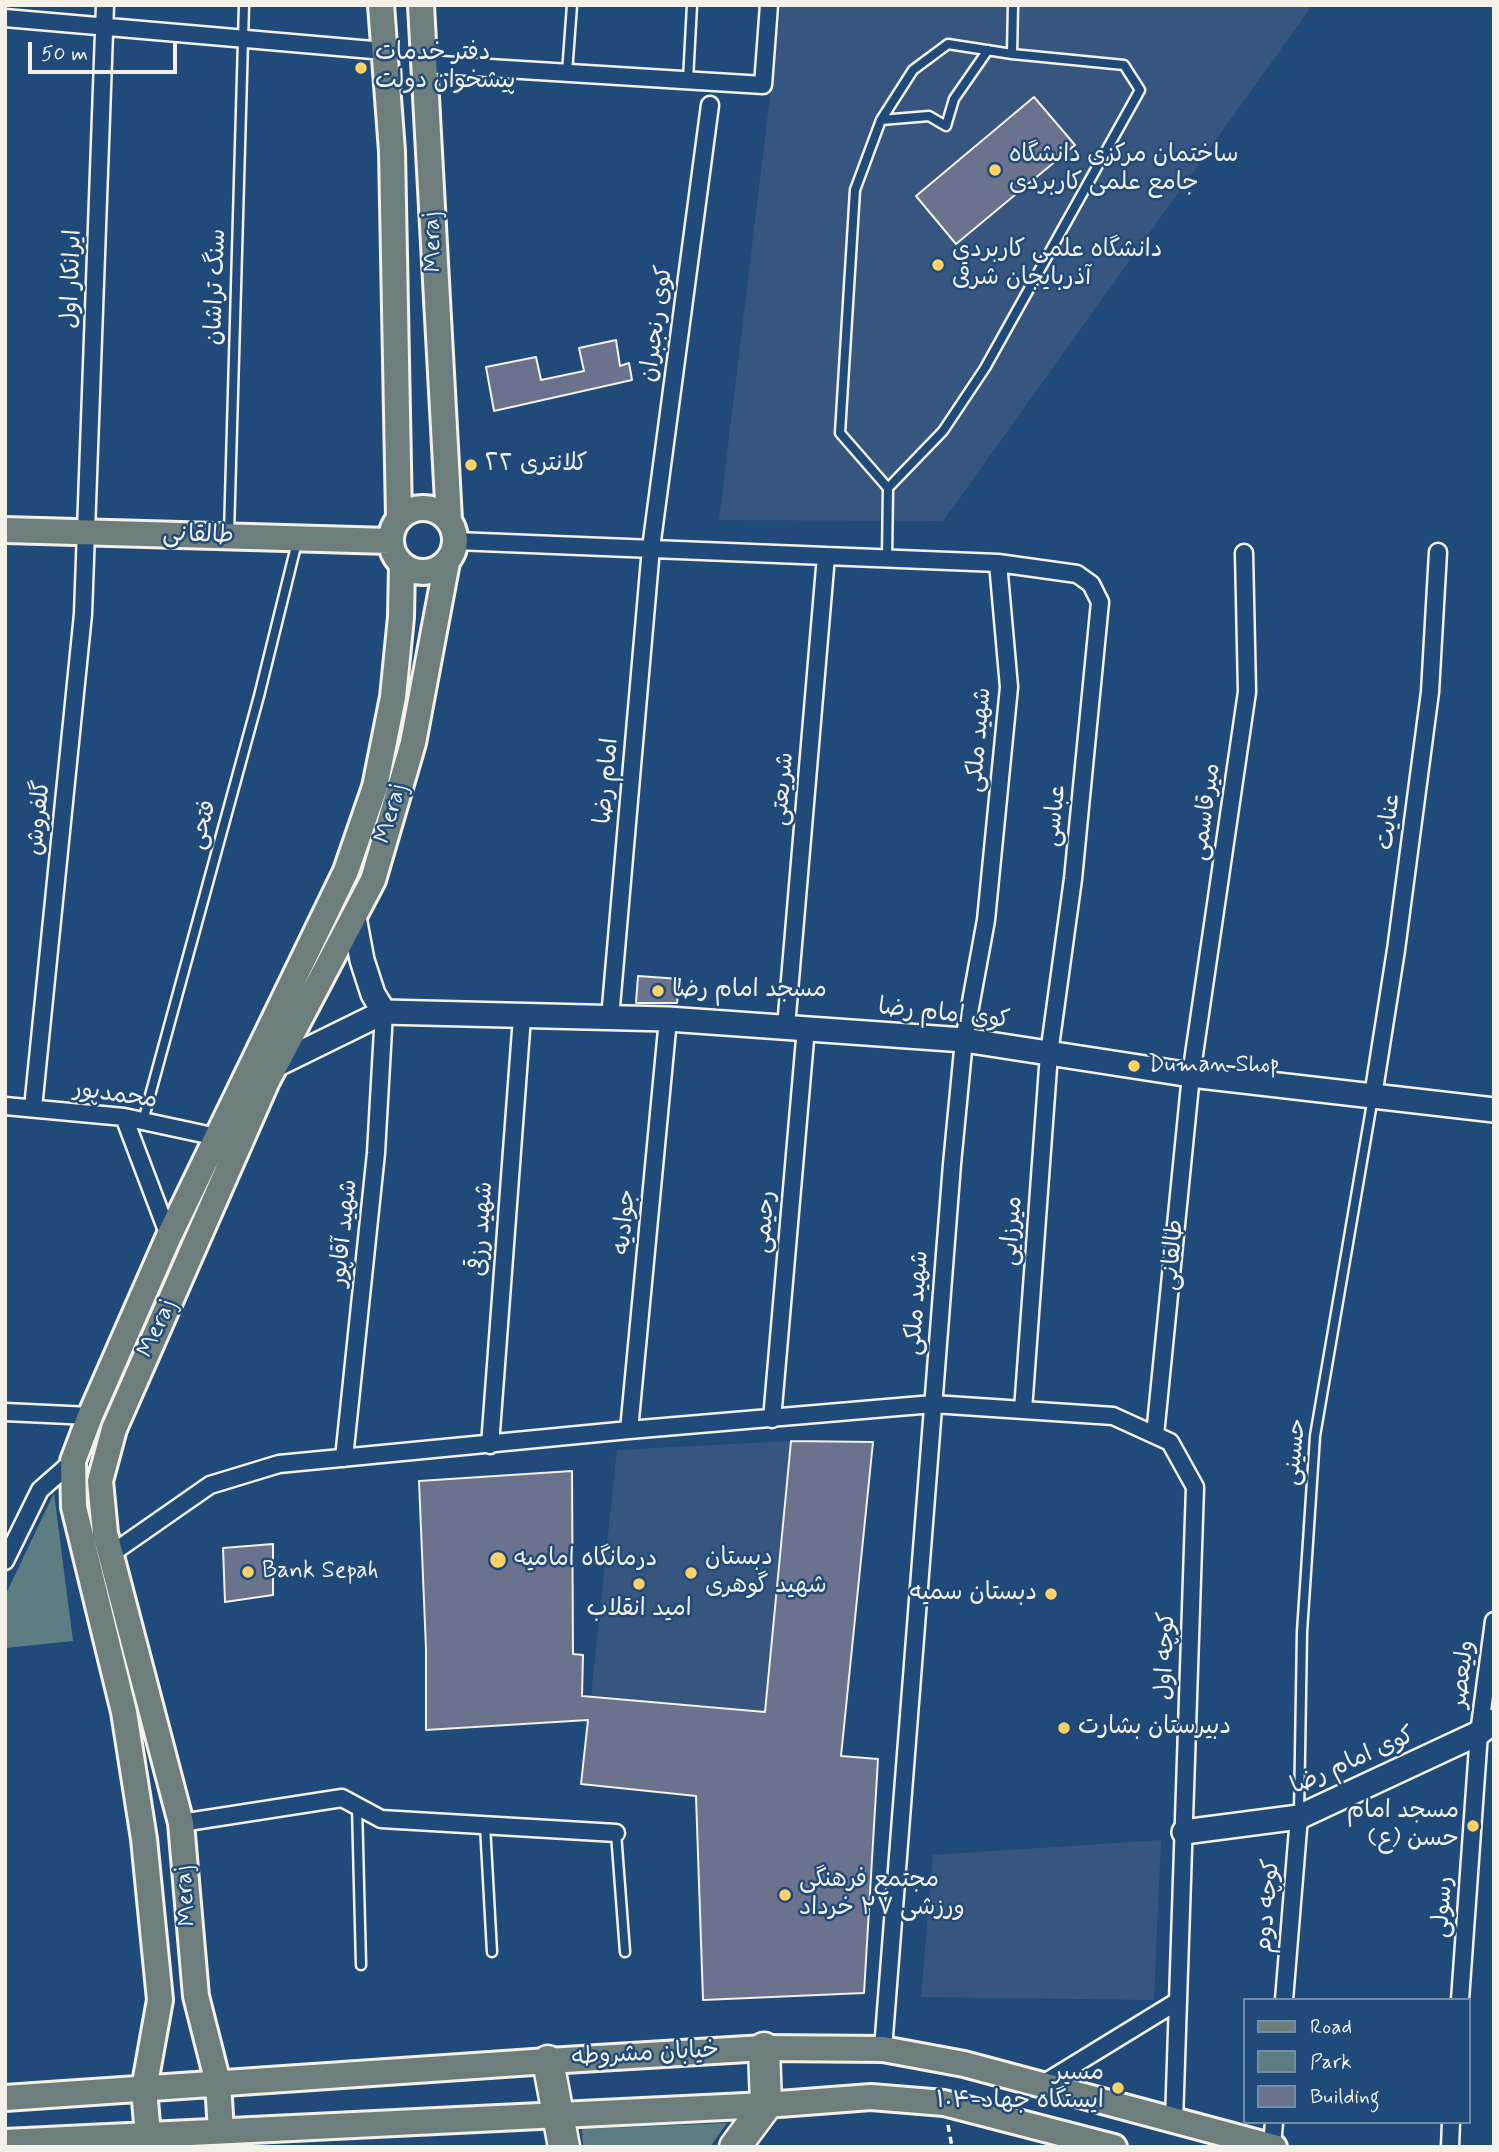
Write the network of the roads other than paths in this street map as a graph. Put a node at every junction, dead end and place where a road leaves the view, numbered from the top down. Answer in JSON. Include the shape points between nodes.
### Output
{"nodes":[{"id":1,"x":105,"y":5,"type":"edge"},
{"id":2,"x":244,"y":5,"type":"edge"},
{"id":3,"x":381,"y":5,"type":"edge"},
{"id":4,"x":421,"y":5,"type":"edge"},
{"id":5,"x":572,"y":5,"type":"edge"},
{"id":6,"x":692,"y":5,"type":"edge"},
{"id":7,"x":769,"y":5,"type":"edge"},
{"id":8,"x":1013,"y":5,"type":"edge"},
{"id":9,"x":5,"y":18,"type":"edge"},
{"id":10,"x":104,"y":27,"type":"junction"},
{"id":11,"x":243,"y":39,"type":"junction"},
{"id":12,"x":988,"y":50,"type":"junction"},
{"id":13,"x":384,"y":51,"type":"junction"},
{"id":14,"x":1012,"y":54,"type":"junction"},
{"id":15,"x":425,"y":64,"type":"junction"},
{"id":16,"x":567,"y":73,"type":"junction"},
{"id":17,"x":688,"y":80,"type":"junction"},
{"id":18,"x":710,"y":105,"type":"dead end"},
{"id":19,"x":881,"y":120,"type":"junction"},
{"id":20,"x":888,"y":488,"type":"junction"},
{"id":21,"x":399,"y":517,"type":"junction"},
{"id":22,"x":5,"y":530,"type":"edge"},
{"id":23,"x":87,"y":533,"type":"junction"},
{"id":24,"x":228,"y":536,"type":"junction"},
{"id":25,"x":299,"y":538,"type":"junction"},
{"id":26,"x":390,"y":541,"type":"junction"},
{"id":27,"x":451,"y":541,"type":"junction"},
{"id":28,"x":651,"y":548,"type":"junction"},
{"id":29,"x":1438,"y":552,"type":"dead end"},
{"id":30,"x":1244,"y":553,"type":"dead end"},
{"id":31,"x":826,"y":556,"type":"junction"},
{"id":32,"x":887,"y":558,"type":"junction"},
{"id":33,"x":998,"y":563,"type":"junction"},
{"id":34,"x":402,"y":565,"type":"junction"},
{"id":35,"x":354,"y":917,"type":"junction"},
{"id":36,"x":384,"y":1012,"type":"junction"},
{"id":37,"x":522,"y":1017,"type":"junction"},
{"id":38,"x":610,"y":1018,"type":"junction"},
{"id":39,"x":668,"y":1019,"type":"junction"},
{"id":40,"x":796,"y":1028,"type":"junction"},
{"id":41,"x":964,"y":1040,"type":"junction"},
{"id":42,"x":1049,"y":1054,"type":"junction"},
{"id":43,"x":276,"y":1065,"type":"junction"},
{"id":44,"x":1191,"y":1075,"type":"junction"},
{"id":45,"x":1373,"y":1096,"type":"junction"},
{"id":46,"x":5,"y":1106,"type":"edge"},
{"id":47,"x":33,"y":1108,"type":"junction"},
{"id":48,"x":1494,"y":1110,"type":"edge"},
{"id":49,"x":124,"y":1117,"type":"junction"},
{"id":50,"x":143,"y":1121,"type":"junction"},
{"id":51,"x":217,"y":1137,"type":"junction"},
{"id":52,"x":169,"y":1236,"type":"junction"},
{"id":53,"x":933,"y":1404,"type":"junction"},
{"id":54,"x":1023,"y":1410,"type":"junction"},
{"id":55,"x":5,"y":1412,"type":"edge"},
{"id":56,"x":90,"y":1416,"type":"junction"},
{"id":57,"x":772,"y":1419,"type":"junction"},
{"id":58,"x":629,"y":1430,"type":"junction"},
{"id":59,"x":1155,"y":1435,"type":"junction"},
{"id":60,"x":490,"y":1445,"type":"junction"},
{"id":61,"x":344,"y":1458,"type":"junction"},
{"id":62,"x":73,"y":1461,"type":"junction"},
{"id":63,"x":111,"y":1555,"type":"junction"},
{"id":64,"x":5,"y":1561,"type":"edge"},
{"id":65,"x":1494,"y":1621,"type":"edge"},
{"id":66,"x":1487,"y":1727,"type":"edge"},
{"id":67,"x":357,"y":1806,"type":"junction"},
{"id":68,"x":1299,"y":1817,"type":"junction"},
{"id":69,"x":181,"y":1823,"type":"junction"},
{"id":70,"x":485,"y":1825,"type":"junction"},
{"id":71,"x":1184,"y":1832,"type":"junction"},
{"id":72,"x":616,"y":1833,"type":"joint"},
{"id":73,"x":492,"y":1952,"type":"dead end"},
{"id":74,"x":625,"y":1952,"type":"dead end"},
{"id":75,"x":361,"y":1965,"type":"dead end"},
{"id":76,"x":196,"y":1996,"type":"junction"},
{"id":77,"x":1284,"y":1998,"type":"edge"},
{"id":78,"x":1460,"y":1998,"type":"edge"},
{"id":79,"x":160,"y":2000,"type":"junction"},
{"id":80,"x":1178,"y":2001,"type":"junction"},
{"id":81,"x":764,"y":2048,"type":"junction"},
{"id":82,"x":883,"y":2049,"type":"junction"},
{"id":83,"x":548,"y":2061,"type":"junction"},
{"id":84,"x":218,"y":2083,"type":"junction"},
{"id":85,"x":1041,"y":2085,"type":"junction"},
{"id":86,"x":144,"y":2089,"type":"junction"},
{"id":87,"x":5,"y":2098,"type":"edge"},
{"id":88,"x":766,"y":2105,"type":"junction"},
{"id":89,"x":560,"y":2115,"type":"junction"},
{"id":90,"x":1174,"y":2121,"type":"junction"},
{"id":91,"x":1274,"y":2124,"type":"edge"},
{"id":92,"x":1451,"y":2124,"type":"edge"},
{"id":93,"x":222,"y":2131,"type":"junction"},
{"id":94,"x":148,"y":2135,"type":"junction"},
{"id":95,"x":5,"y":2142,"type":"edge"},
{"id":96,"x":564,"y":2147,"type":"edge"},
{"id":97,"x":735,"y":2147,"type":"edge"},
{"id":98,"x":1114,"y":2147,"type":"edge"},
{"id":99,"x":1273,"y":2147,"type":"edge"},
{"id":100,"x":1450,"y":2147,"type":"edge"}],
"edges":[{"from":1,"to":10,"type":"street","name":"ایرانکار اول"},
{"from":2,"to":11,"type":"lane","name":"سنگ تراشان"},
{"from":3,"to":13,"type":"main road","name":"Meraj"},
{"from":4,"to":15,"type":"main road","name":"Meraj"},
{"from":5,"to":16,"type":"lane"},
{"from":6,"to":17,"type":"lane"},
{"from":7,"to":17,"type":"street","via":[[763,85]]},
{"from":8,"to":14,"type":"lane"},
{"from":9,"to":10,"type":"street"},
{"from":10,"to":11,"type":"street"},
{"from":10,"to":23,"type":"street","name":"ایرانکار اول"},
{"from":11,"to":13,"type":"street"},
{"from":11,"to":24,"type":"lane","name":"سنگ تراشان"},
{"from":12,"to":14,"type":"lane"},
{"from":12,"to":19,"type":"lane","via":[[948,44],[913,70]]},
{"from":12,"to":19,"type":"lane","via":[[954,99],[946,126],[929,116]]},
{"from":13,"to":21,"type":"main road","name":"Meraj","via":[[392,151]]},
{"from":14,"to":20,"type":"lane","via":[[1124,65],[1140,90],[985,368],[943,431]]},
{"from":15,"to":16,"type":"street"},
{"from":15,"to":27,"type":"main road","name":"Meraj"},
{"from":16,"to":17,"type":"street"},
{"from":18,"to":28,"type":"street","name":"کوی رنجبران"},
{"from":19,"to":20,"type":"lane","via":[[855,190],[840,433]]},
{"from":20,"to":32,"type":"lane"},
{"from":21,"to":26,"type":"main road"},
{"from":21,"to":27,"type":"main road","via":[[419,508],[441,513]]},
{"from":22,"to":23,"type":"main road","name":"طالقانی"},
{"from":23,"to":24,"type":"main road","name":"طالقانی"},
{"from":23,"to":47,"type":"street","name":"گلفروش","via":[[83,614]]},
{"from":24,"to":25,"type":"main road","name":"طالقانی"},
{"from":25,"to":26,"type":"main road","name":"طالقانی"},
{"from":25,"to":50,"type":"lane","name":"فتحی"},
{"from":26,"to":34,"type":"main road"},
{"from":27,"to":28,"type":"street"},
{"from":27,"to":34,"type":"main road","via":[[440,568],[430,572]]},
{"from":27,"to":35,"type":"main road","name":"Meraj","via":[[413,743],[373,880]]},
{"from":28,"to":31,"type":"street"},
{"from":28,"to":38,"type":"street","name":"امام رضا"},
{"from":29,"to":45,"type":"street","name":"عنایت","via":[[1430,692]]},
{"from":30,"to":44,"type":"street","name":"میرقاسمی","via":[[1247,692]]},
{"from":31,"to":32,"type":"street"},
{"from":31,"to":40,"type":"street","name":"شریعتی"},
{"from":32,"to":33,"type":"street"},
{"from":33,"to":41,"type":"street","name":"شهید ملکی","via":[[1009,687],[986,920]]},
{"from":33,"to":42,"type":"street","name":"عباسی","via":[[1077,574],[1091,584],[1100,601],[1073,878]]},
{"from":34,"to":51,"type":"main road","name":"Meraj","via":[[393,697],[375,787],[346,871]]},
{"from":35,"to":36,"type":"street","via":[[362,960]]},
{"from":35,"to":43,"type":"main road","name":"Meraj"},
{"from":36,"to":37,"type":"street","name":"کوی امام رضا"},
{"from":36,"to":43,"type":"street"},
{"from":36,"to":61,"type":"street","name":"شهید آقاپور","via":[[376,1153]]},
{"from":37,"to":38,"type":"street","name":"کوی امام رضا"},
{"from":37,"to":60,"type":"street","name":"شهید رزقی"},
{"from":38,"to":39,"type":"street","name":"کوی امام رضا"},
{"from":39,"to":40,"type":"street","name":"کوی امام رضا"},
{"from":39,"to":58,"type":"street","name":"جوادیه"},
{"from":40,"to":41,"type":"street","name":"کوی امام رضا"},
{"from":40,"to":57,"type":"street","name":"رحیمی"},
{"from":41,"to":42,"type":"street","name":"کوی امام رضا"},
{"from":41,"to":53,"type":"street","name":"شهید ملکی"},
{"from":42,"to":44,"type":"street","name":"کوی امام رضا"},
{"from":42,"to":54,"type":"street","name":"میرزایی"},
{"from":43,"to":63,"type":"main road","name":"Meraj","via":[[114,1429],[100,1481]]},
{"from":44,"to":45,"type":"street","name":"کوی امام رضا"},
{"from":44,"to":59,"type":"street","name":"طالقانی"},
{"from":45,"to":48,"type":"street","name":"کوی امام رضا"},
{"from":45,"to":68,"type":"lane","name":"حسینی","via":[[1315,1436],[1302,1632]]},
{"from":46,"to":47,"type":"street","name":"محمدپور"},
{"from":47,"to":49,"type":"street","name":"محمدپور"},
{"from":49,"to":50,"type":"street","name":"محمدپور"},
{"from":49,"to":52,"type":"street"},
{"from":50,"to":51,"type":"street","name":"محمدپور"},
{"from":51,"to":52,"type":"main road","name":"Meraj"},
{"from":52,"to":56,"type":"main road","name":"Meraj"},
{"from":53,"to":54,"type":"street","name":"کوچه اول"},
{"from":53,"to":57,"type":"street","name":"کوچه اول"},
{"from":53,"to":82,"type":"street","name":"شهید ملکی"},
{"from":54,"to":59,"type":"street","name":"کوچه اول","via":[[1113,1416]]},
{"from":55,"to":56,"type":"street"},
{"from":56,"to":62,"type":"main road","name":"Meraj"},
{"from":57,"to":58,"type":"street","name":"کوچه اول"},
{"from":58,"to":60,"type":"street","name":"کوچه اول"},
{"from":59,"to":71,"type":"street","name":"کوچه اول","via":[[1170,1442],[1195,1487]]},
{"from":60,"to":61,"type":"street","name":"کوچه اول"},
{"from":61,"to":63,"type":"street","name":"کوچه اول","via":[[279,1464],[210,1485]]},
{"from":62,"to":64,"type":"street","via":[[40,1490]]},
{"from":62,"to":79,"type":"main road","name":"Meraj","via":[[74,1507],[126,1724],[144,1839]]},
{"from":63,"to":69,"type":"main road","name":"Meraj"},
{"from":65,"to":66,"type":"street","name":"ولیعصر"},
{"from":66,"to":68,"type":"street","name":"کوی امام رضا"},
{"from":66,"to":78,"type":"street","name":"رسولی"},
{"from":67,"to":69,"type":"street","via":[[342,1798]]},
{"from":67,"to":70,"type":"street","via":[[381,1819]]},
{"from":67,"to":75,"type":"lane"},
{"from":68,"to":71,"type":"street","name":"کوی امام رضا"},
{"from":68,"to":77,"type":"street","name":"کوچه دوم"},
{"from":69,"to":76,"type":"main road","name":"Meraj"},
{"from":70,"to":72,"type":"street"},
{"from":70,"to":73,"type":"lane"},
{"from":71,"to":80,"type":"street","name":"کوچه اول"},
{"from":72,"to":74,"type":"lane"},
{"from":76,"to":79,"type":"main road"},
{"from":76,"to":84,"type":"main road","name":"Meraj"},
{"from":79,"to":86,"type":"main road","name":"Meraj"},
{"from":80,"to":85,"type":"street"},
{"from":80,"to":90,"type":"street","name":"کوچه اول"},
{"from":81,"to":82,"type":"main road","name":"خیابان مشروطه"},
{"from":81,"to":83,"type":"main road","name":"خیابان مشروطه"},
{"from":81,"to":88,"type":"highway"},
{"from":82,"to":85,"type":"main road","name":"خیابان مشروطه"},
{"from":83,"to":84,"type":"main road","name":"خیابان مشروطه"},
{"from":83,"to":89,"type":"highway"},
{"from":84,"to":86,"type":"main road","name":"خیابان مشروطه"},
{"from":84,"to":93,"type":"main road","name":"Meraj"},
{"from":85,"to":90,"type":"main road","name":"خیابان مشروطه"},
{"from":86,"to":87,"type":"main road","name":"خیابان مشروطه"},
{"from":86,"to":94,"type":"main road","name":"Meraj"},
{"from":88,"to":89,"type":"main road"},
{"from":88,"to":97,"type":"highway"},
{"from":88,"to":98,"type":"main road","via":[[872,2097],[944,2103]]},
{"from":89,"to":93,"type":"main road"},
{"from":89,"to":96,"type":"highway"},
{"from":90,"to":99,"type":"main road","name":"خیابان مشروطه"},
{"from":91,"to":99,"type":"street"},
{"from":92,"to":100,"type":"street"},
{"from":93,"to":94,"type":"main road"},
{"from":94,"to":95,"type":"main road"}]}
